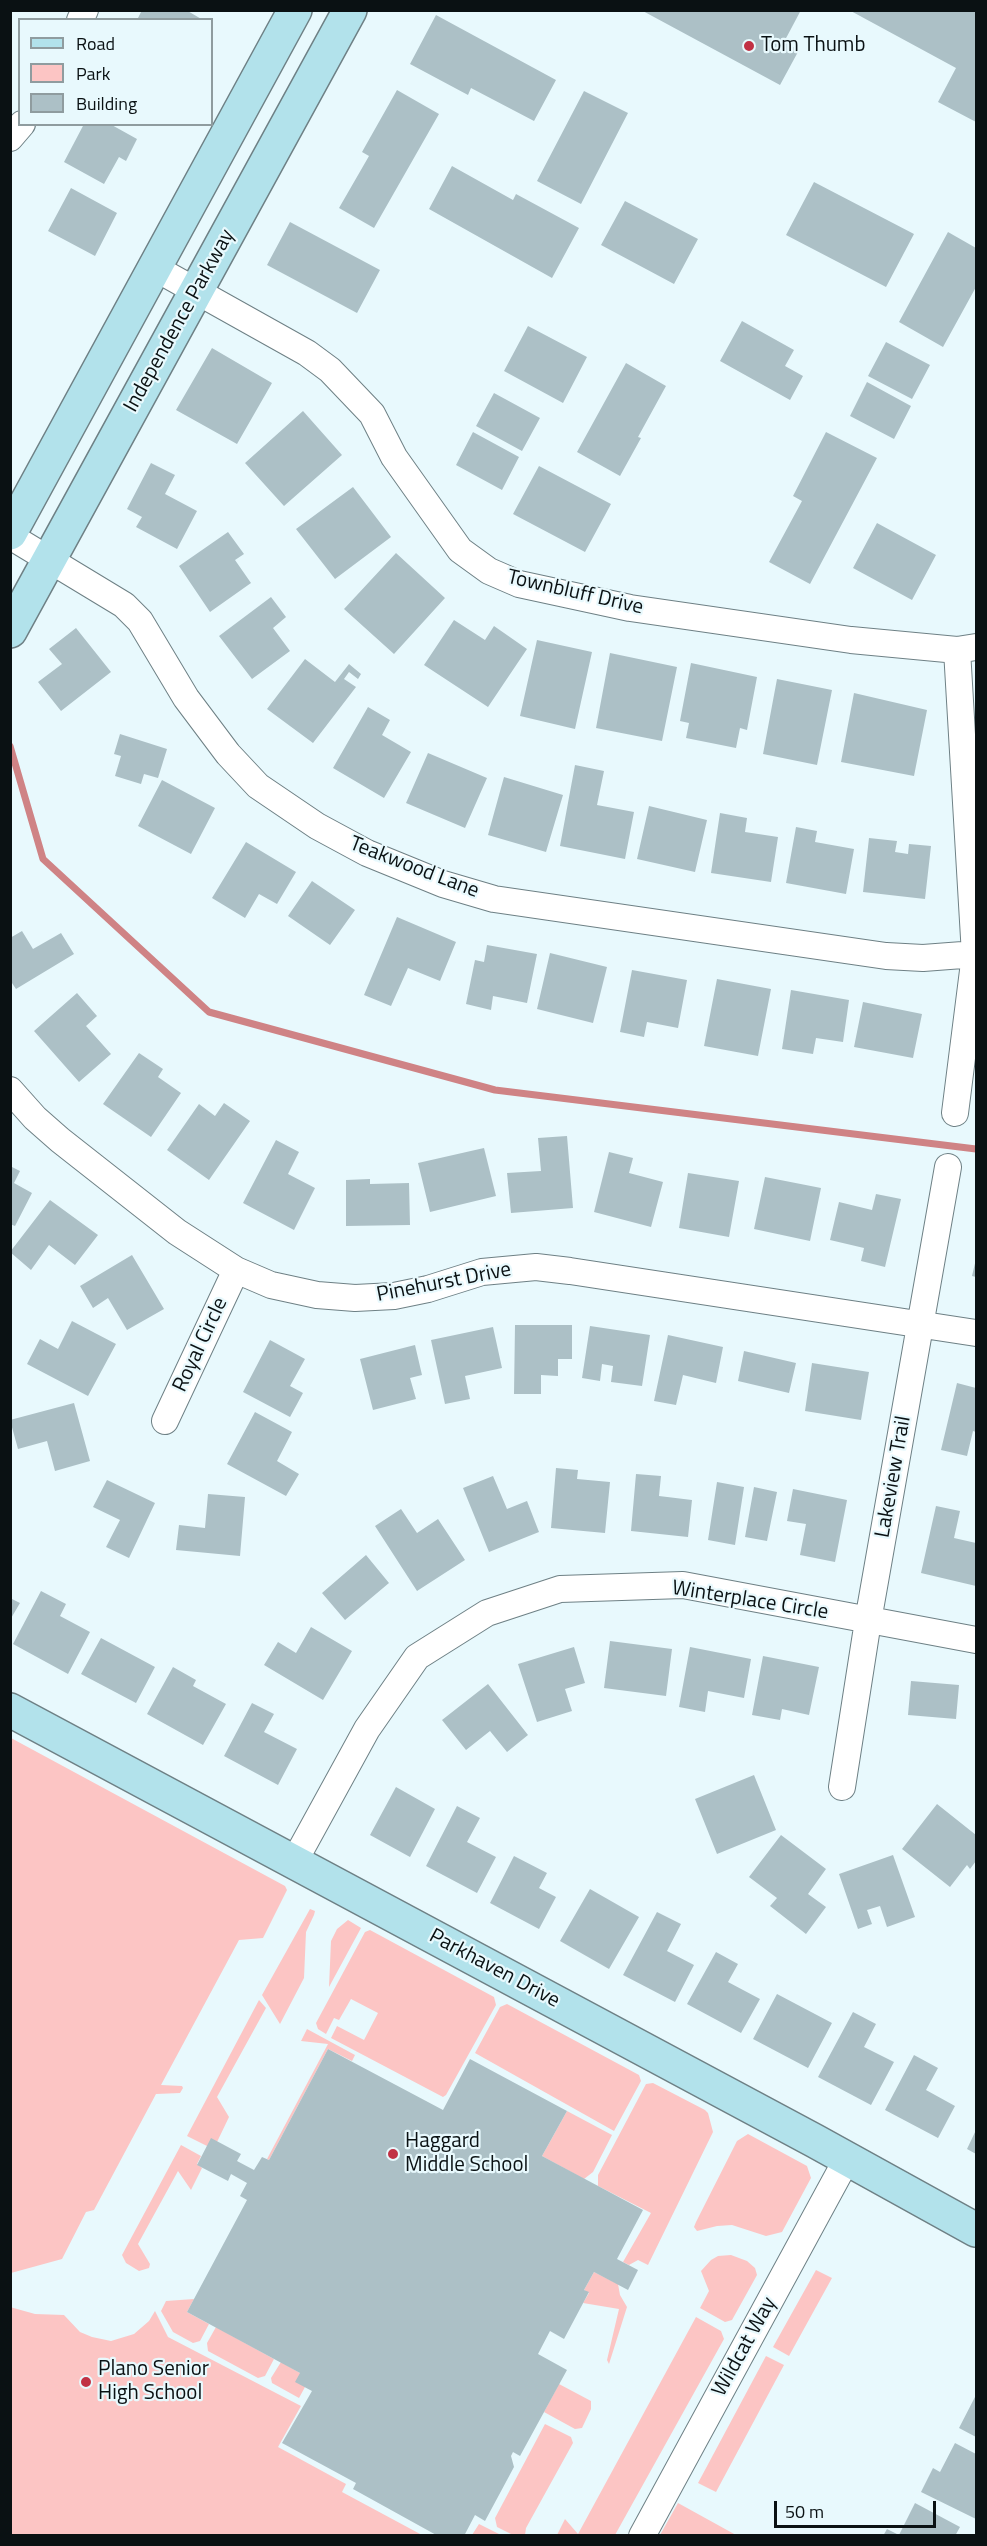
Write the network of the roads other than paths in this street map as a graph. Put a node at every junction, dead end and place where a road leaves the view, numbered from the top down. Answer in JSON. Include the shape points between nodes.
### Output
{"nodes":[{"id":1,"x":295,"y":10,"type":"edge"},
{"id":2,"x":350,"y":10,"type":"edge"},
{"id":3,"x":20,"y":126,"type":"edge"},
{"id":4,"x":10,"y":138,"type":"edge"},
{"id":5,"x":155,"y":267,"type":"junction"},
{"id":6,"x":196,"y":291,"type":"junction"},
{"id":7,"x":10,"y":535,"type":"edge"},
{"id":8,"x":50,"y":558,"type":"junction"},
{"id":9,"x":10,"y":631,"type":"edge"},
{"id":10,"x":967,"y":648,"type":"edge"},
{"id":11,"x":976,"y":954,"type":"edge"},
{"id":12,"x":10,"y":1090,"type":"edge"},
{"id":13,"x":955,"y":1113,"type":"dead end"},
{"id":14,"x":948,"y":1167,"type":"dead end"},
{"id":15,"x":236,"y":1270,"type":"junction"},
{"id":16,"x":921,"y":1325,"type":"junction"},
{"id":17,"x":976,"y":1333,"type":"edge"},
{"id":18,"x":165,"y":1420,"type":"dead end"},
{"id":19,"x":868,"y":1621,"type":"junction"},
{"id":20,"x":976,"y":1640,"type":"edge"},
{"id":21,"x":10,"y":1710,"type":"edge"},
{"id":22,"x":842,"y":1787,"type":"dead end"},
{"id":23,"x":294,"y":1862,"type":"junction"},
{"id":24,"x":847,"y":2159,"type":"junction"},
{"id":25,"x":976,"y":2230,"type":"edge"},
{"id":26,"x":642,"y":2535,"type":"edge"}],
"edges":[{"from":1,"to":5,"type":"main road"},
{"from":2,"to":6,"type":"main road","name":"Independence Parkway"},
{"from":3,"to":4,"type":"street"},
{"from":5,"to":6,"type":"street","name":"Townbluff Drive"},
{"from":5,"to":7,"type":"main road"},
{"from":6,"to":8,"type":"main road","name":"Independence Parkway"},
{"from":6,"to":10,"type":"street","name":"Townbluff Drive","via":[[330,370],[372,414],[394,457],[460,550],[489,571],[519,584],[630,608],[851,640]]},
{"from":7,"to":8,"type":"street","name":"Teakwood Lane"},
{"from":8,"to":9,"type":"main road","name":"Independence Parkway"},
{"from":8,"to":11,"type":"street","name":"Teakwood Lane","via":[[124,605],[140,621],[186,698],[258,786],[316,826],[366,853],[442,884],[494,898],[886,956]]},
{"from":10,"to":11,"type":"street"},
{"from":11,"to":13,"type":"street"},
{"from":12,"to":15,"type":"street","name":"Pinehurst Drive","via":[[60,1140],[177,1232]]},
{"from":14,"to":16,"type":"street","name":"Lakeview Trail"},
{"from":15,"to":16,"type":"street","name":"Pinehurst Drive","via":[[282,1288],[355,1298],[394,1296],[482,1272],[570,1270]]},
{"from":15,"to":18,"type":"street","name":"Royal Circle"},
{"from":16,"to":17,"type":"street","name":"Pinehurst Drive"},
{"from":16,"to":19,"type":"street","name":"Lakeview Trail"},
{"from":19,"to":20,"type":"street","name":"Winterplace Circle"},
{"from":19,"to":22,"type":"street","name":"Lakeview Trail"},
{"from":19,"to":23,"type":"street","name":"Winterplace Circle","via":[[683,1586],[560,1589],[487,1613],[417,1657],[367,1729]]},
{"from":21,"to":23,"type":"main road","name":"Parkhaven Drive"},
{"from":23,"to":24,"type":"main road","name":"Parkhaven Drive"},
{"from":24,"to":25,"type":"main road","name":"Parkhaven Drive"},
{"from":24,"to":26,"type":"street","name":"Wildcat Way"}]}
